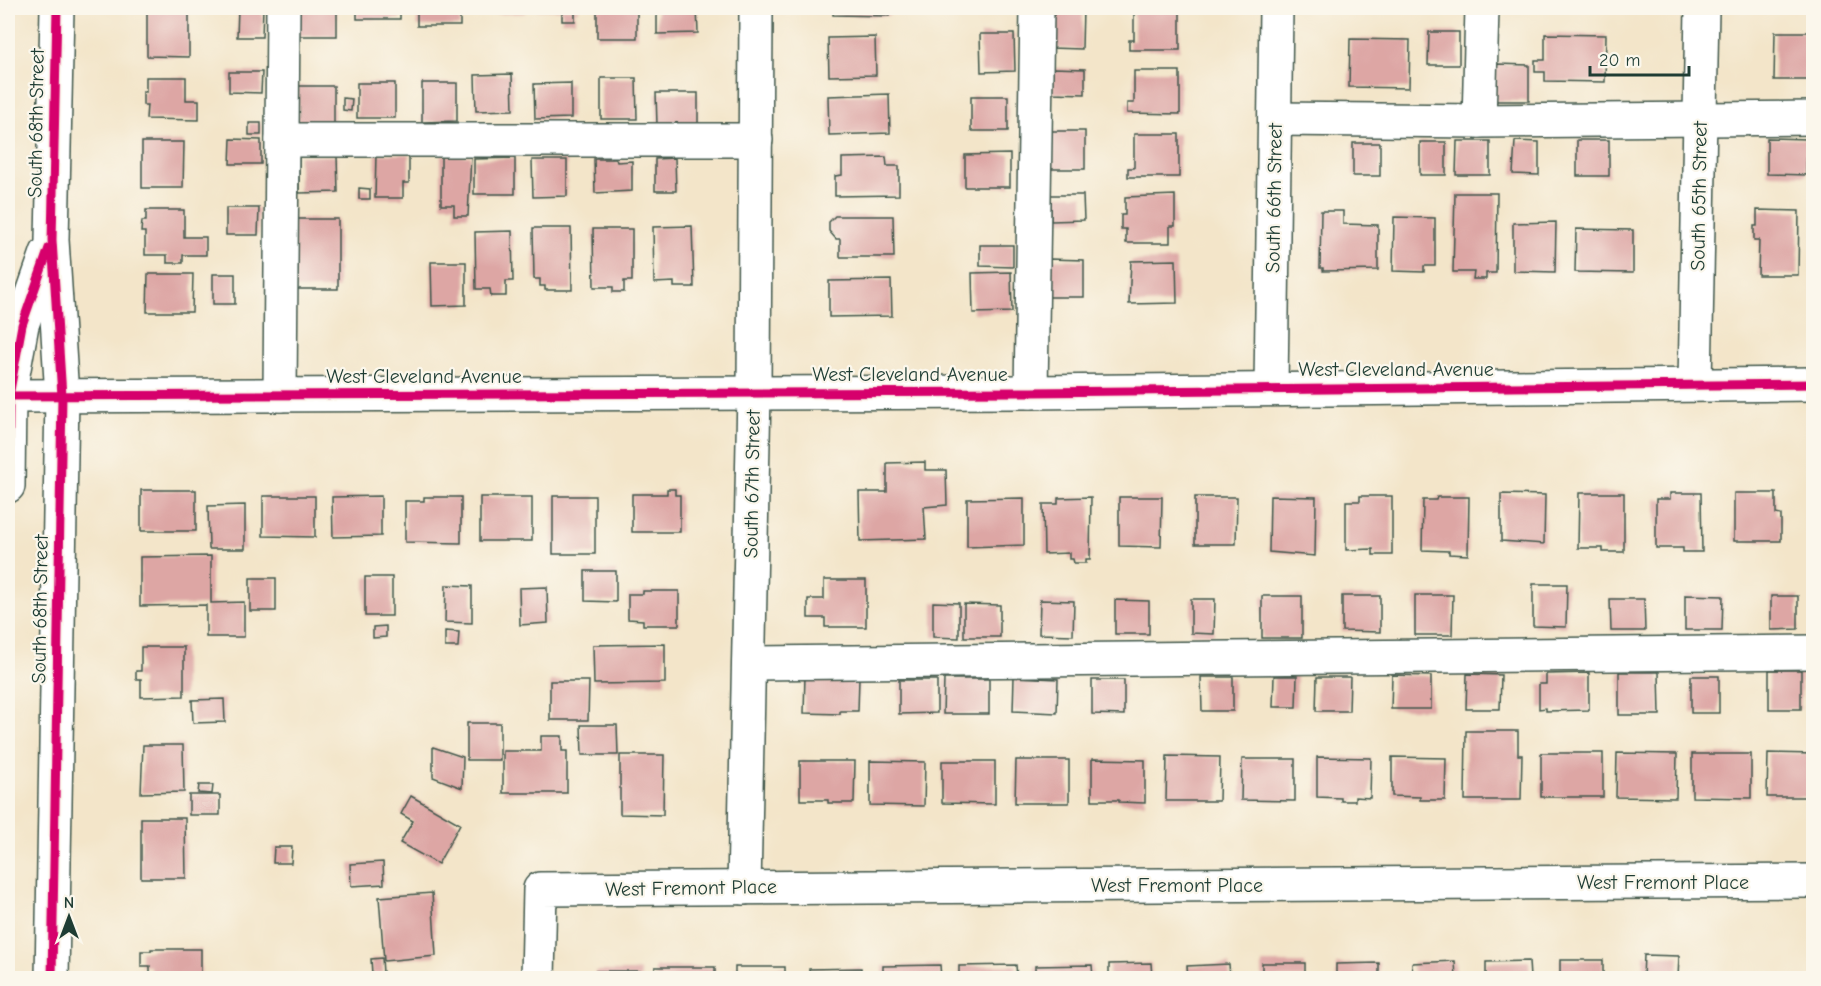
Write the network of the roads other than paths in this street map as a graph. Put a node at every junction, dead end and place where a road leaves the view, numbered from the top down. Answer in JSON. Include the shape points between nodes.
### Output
{"nodes":[{"id":1,"x":57,"y":8,"type":"edge"},
{"id":2,"x":283,"y":8,"type":"edge"},
{"id":3,"x":756,"y":8,"type":"edge"},
{"id":4,"x":1036,"y":8,"type":"edge"},
{"id":5,"x":1276,"y":8,"type":"edge"},
{"id":6,"x":1482,"y":8,"type":"edge"},
{"id":7,"x":1702,"y":8,"type":"edge"},
{"id":8,"x":1814,"y":118,"type":"edge"},
{"id":9,"x":1275,"y":119,"type":"junction"},
{"id":10,"x":1701,"y":119,"type":"junction"},
{"id":11,"x":1479,"y":121,"type":"junction"},
{"id":12,"x":282,"y":140,"type":"junction"},
{"id":13,"x":756,"y":140,"type":"junction"},
{"id":14,"x":52,"y":240,"type":"junction"},
{"id":15,"x":1814,"y":384,"type":"edge"},
{"id":16,"x":1695,"y":385,"type":"junction"},
{"id":17,"x":1271,"y":388,"type":"junction"},
{"id":18,"x":754,"y":392,"type":"junction"},
{"id":19,"x":1031,"y":392,"type":"junction"},
{"id":20,"x":280,"y":395,"type":"junction"},
{"id":21,"x":8,"y":396,"type":"edge"},
{"id":22,"x":62,"y":396,"type":"junction"},
{"id":23,"x":8,"y":486,"type":"edge"},
{"id":24,"x":1814,"y":652,"type":"edge"},
{"id":25,"x":749,"y":663,"type":"junction"},
{"id":26,"x":1814,"y":881,"type":"edge"},
{"id":27,"x":744,"y":888,"type":"junction"},
{"id":28,"x":52,"y":978,"type":"edge"},
{"id":29,"x":538,"y":978,"type":"edge"}],
"edges":[{"from":1,"to":14,"type":"street","name":"South 68th Street"},
{"from":2,"to":12,"type":"street"},
{"from":3,"to":13,"type":"street","name":"South 67th Street"},
{"from":4,"to":19,"type":"street"},
{"from":5,"to":9,"type":"street","name":"South 66th Street"},
{"from":6,"to":11,"type":"street"},
{"from":7,"to":10,"type":"street","name":"South 65th Street"},
{"from":8,"to":10,"type":"street"},
{"from":9,"to":11,"type":"street"},
{"from":9,"to":17,"type":"street","name":"South 66th Street"},
{"from":10,"to":11,"type":"street"},
{"from":10,"to":16,"type":"street","name":"South 65th Street"},
{"from":12,"to":13,"type":"street"},
{"from":12,"to":20,"type":"street"},
{"from":13,"to":18,"type":"street","name":"South 67th Street"},
{"from":14,"to":21,"type":"street","name":"South 68th Street","via":[[22,325]]},
{"from":14,"to":22,"type":"street","name":"South 68th Street"},
{"from":15,"to":16,"type":"street","name":"West Cleveland Avenue"},
{"from":16,"to":17,"type":"street","name":"West Cleveland Avenue"},
{"from":17,"to":19,"type":"street","name":"West Cleveland Avenue"},
{"from":18,"to":19,"type":"street","name":"West Cleveland Avenue"},
{"from":18,"to":20,"type":"street","name":"West Cleveland Avenue"},
{"from":18,"to":25,"type":"street","name":"South 67th Street"},
{"from":20,"to":22,"type":"street","name":"West Cleveland Avenue"},
{"from":21,"to":22,"type":"street","name":"West Cleveland Avenue"},
{"from":21,"to":23,"type":"street","name":"South 68th Street"},
{"from":22,"to":28,"type":"street","name":"South 68th Street"},
{"from":24,"to":25,"type":"street"},
{"from":25,"to":27,"type":"street","name":"South 67th Street"},
{"from":26,"to":27,"type":"street","name":"West Fremont Place"},
{"from":27,"to":29,"type":"street","name":"West Fremont Place","via":[[540,890]]}]}
